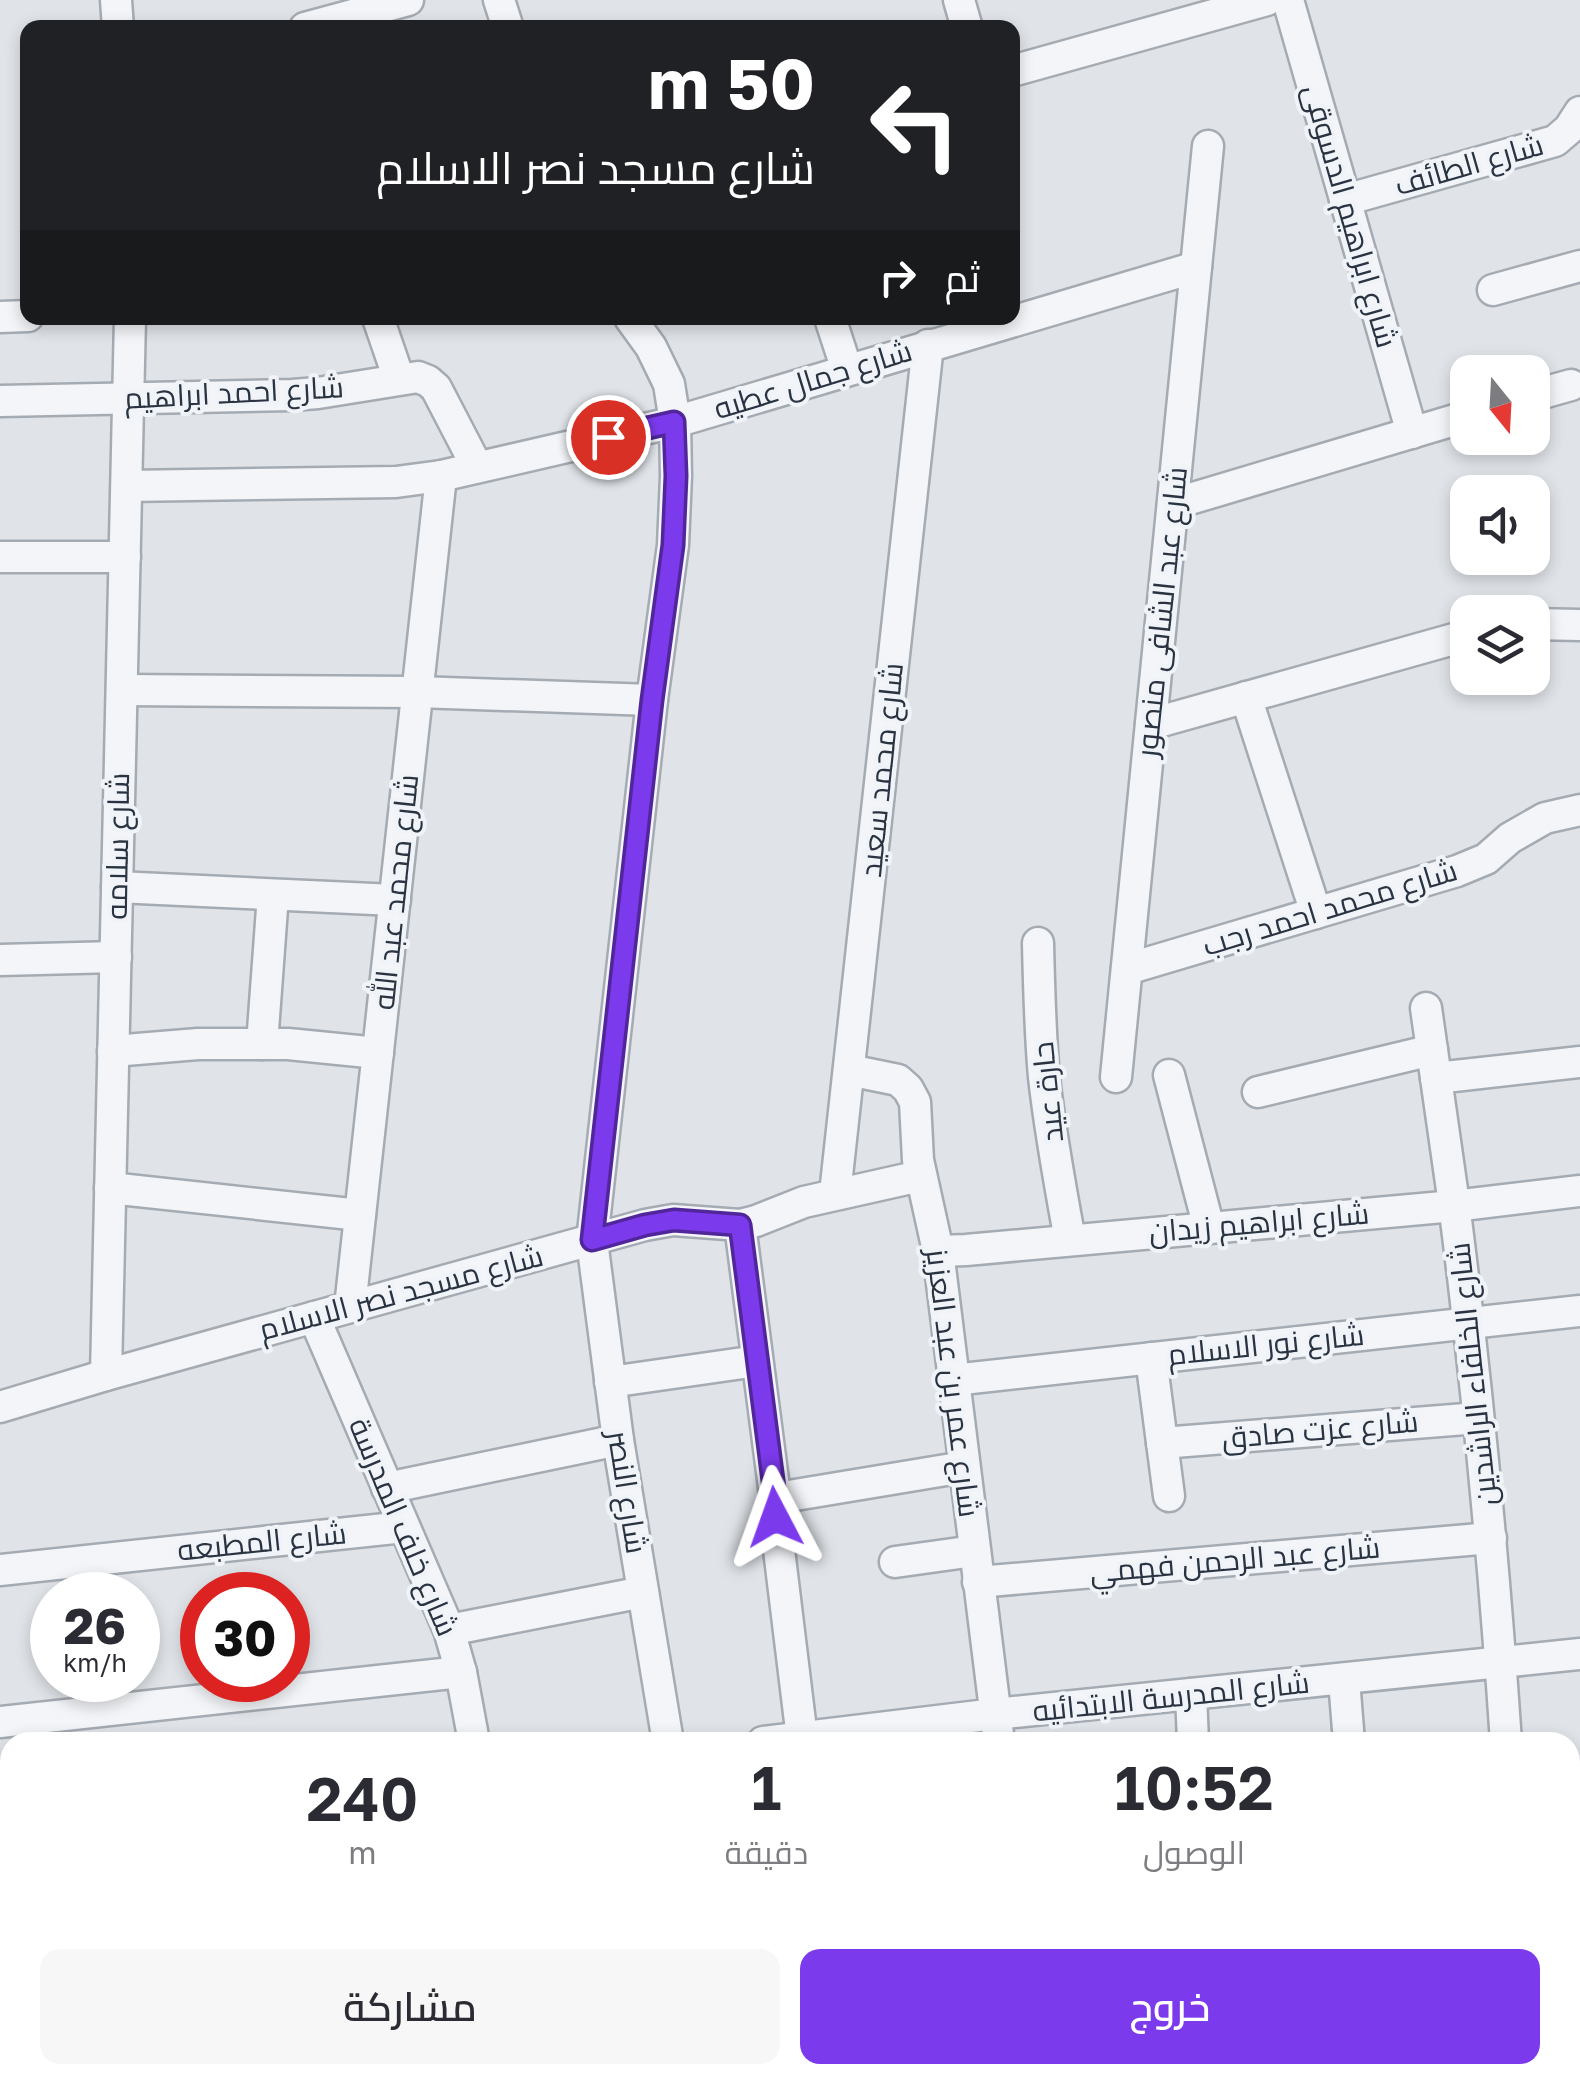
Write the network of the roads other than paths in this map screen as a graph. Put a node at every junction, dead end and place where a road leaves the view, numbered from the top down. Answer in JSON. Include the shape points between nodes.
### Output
{"nodes":[{"id":1,"x":408,"y":0,"type":"edge"},
{"id":2,"x":1267,"y":0,"type":"edge"},
{"id":3,"x":1288,"y":0,"type":"edge"},
{"id":4,"x":334,"y":20,"type":"edge"},
{"id":5,"x":1020,"y":69,"type":"edge"},
{"id":6,"x":1580,"y":112,"type":"edge"},
{"id":7,"x":1208,"y":146,"type":"dead end"},
{"id":8,"x":1345,"y":200,"type":"junction"},
{"id":9,"x":1580,"y":266,"type":"edge"},
{"id":10,"x":1196,"y":267,"type":"junction"},
{"id":11,"x":1493,"y":290,"type":"dead end"},
{"id":12,"x":1020,"y":318,"type":"edge"},
{"id":13,"x":130,"y":325,"type":"edge"},
{"id":14,"x":380,"y":325,"type":"edge"},
{"id":15,"x":635,"y":325,"type":"edge"},
{"id":16,"x":832,"y":325,"type":"edge"},
{"id":17,"x":997,"y":325,"type":"edge"},
{"id":18,"x":928,"y":345,"type":"junction"},
{"id":19,"x":847,"y":370,"type":"junction"},
{"id":20,"x":399,"y":380,"type":"junction"},
{"id":21,"x":1572,"y":385,"type":"dead end"},
{"id":22,"x":1550,"y":391,"type":"edge"},
{"id":23,"x":128,"y":398,"type":"junction"},
{"id":24,"x":0,"y":400,"type":"edge"},
{"id":25,"x":1450,"y":421,"type":"edge"},
{"id":26,"x":674,"y":422,"type":"junction"},
{"id":27,"x":1412,"y":432,"type":"junction"},
{"id":28,"x":477,"y":467,"type":"junction"},
{"id":29,"x":441,"y":476,"type":"junction"},
{"id":30,"x":126,"y":486,"type":"junction"},
{"id":31,"x":1173,"y":504,"type":"junction"},
{"id":32,"x":125,"y":557,"type":"junction"},
{"id":33,"x":0,"y":558,"type":"edge"},
{"id":34,"x":1550,"y":624,"type":"edge"},
{"id":35,"x":1580,"y":625,"type":"edge"},
{"id":36,"x":1450,"y":641,"type":"edge"},
{"id":37,"x":122,"y":690,"type":"junction"},
{"id":38,"x":417,"y":692,"type":"junction"},
{"id":39,"x":1246,"y":697,"type":"junction"},
{"id":40,"x":652,"y":700,"type":"junction"},
{"id":41,"x":1151,"y":724,"type":"junction"},
{"id":42,"x":1580,"y":810,"type":"edge"},
{"id":43,"x":118,"y":887,"type":"junction"},
{"id":44,"x":274,"y":894,"type":"junction"},
{"id":45,"x":395,"y":900,"type":"junction"},
{"id":46,"x":1316,"y":913,"type":"junction"},
{"id":47,"x":1038,"y":944,"type":"dead end"},
{"id":48,"x":116,"y":958,"type":"junction"},
{"id":49,"x":0,"y":960,"type":"edge"},
{"id":50,"x":1127,"y":969,"type":"junction"},
{"id":51,"x":1426,"y":1008,"type":"dead end"},
{"id":52,"x":262,"y":1044,"type":"junction"},
{"id":53,"x":114,"y":1051,"type":"junction"},
{"id":54,"x":378,"y":1053,"type":"junction"},
{"id":55,"x":1580,"y":1062,"type":"edge"},
{"id":56,"x":1434,"y":1064,"type":"junction"},
{"id":57,"x":849,"y":1070,"type":"junction"},
{"id":58,"x":1169,"y":1075,"type":"dead end"},
{"id":59,"x":1116,"y":1077,"type":"dead end"},
{"id":60,"x":1258,"y":1092,"type":"dead end"},
{"id":61,"x":920,"y":1176,"type":"junction"},
{"id":62,"x":110,"y":1188,"type":"junction"},
{"id":63,"x":1580,"y":1190,"type":"edge"},
{"id":64,"x":835,"y":1194,"type":"junction"},
{"id":65,"x":1454,"y":1206,"type":"junction"},
{"id":66,"x":360,"y":1215,"type":"junction"},
{"id":67,"x":740,"y":1225,"type":"junction"},
{"id":68,"x":1209,"y":1228,"type":"junction"},
{"id":69,"x":592,"y":1240,"type":"junction"},
{"id":70,"x":1070,"y":1240,"type":"junction"},
{"id":71,"x":938,"y":1250,"type":"junction"},
{"id":72,"x":350,"y":1307,"type":"junction"},
{"id":73,"x":1580,"y":1311,"type":"edge"},
{"id":74,"x":314,"y":1317,"type":"junction"},
{"id":75,"x":1468,"y":1322,"type":"junction"},
{"id":76,"x":1151,"y":1358,"type":"junction"},
{"id":77,"x":756,"y":1361,"type":"junction"},
{"id":78,"x":106,"y":1375,"type":"junction"},
{"id":79,"x":953,"y":1380,"type":"junction"},
{"id":80,"x":610,"y":1382,"type":"junction"},
{"id":81,"x":0,"y":1407,"type":"edge"},
{"id":82,"x":1478,"y":1418,"type":"junction"},
{"id":83,"x":618,"y":1440,"type":"junction"},
{"id":84,"x":1162,"y":1443,"type":"junction"},
{"id":85,"x":964,"y":1467,"type":"junction"},
{"id":86,"x":387,"y":1488,"type":"junction"},
{"id":87,"x":1169,"y":1496,"type":"dead end"},
{"id":88,"x":776,"y":1504,"type":"junction"},
{"id":89,"x":404,"y":1527,"type":"junction"},
{"id":90,"x":1491,"y":1538,"type":"junction"},
{"id":91,"x":974,"y":1550,"type":"junction"},
{"id":92,"x":895,"y":1562,"type":"dead end"},
{"id":93,"x":0,"y":1570,"type":"edge"},
{"id":94,"x":978,"y":1582,"type":"junction"},
{"id":95,"x":643,"y":1592,"type":"junction"},
{"id":96,"x":449,"y":1630,"type":"junction"},
{"id":97,"x":1580,"y":1654,"type":"edge"},
{"id":98,"x":1500,"y":1663,"type":"junction"},
{"id":99,"x":461,"y":1672,"type":"junction"},
{"id":100,"x":1344,"y":1680,"type":"junction"},
{"id":101,"x":1190,"y":1694,"type":"junction"},
{"id":102,"x":0,"y":1722,"type":"edge"},
{"id":103,"x":997,"y":1728,"type":"edge"},
{"id":104,"x":472,"y":1732,"type":"edge"},
{"id":105,"x":666,"y":1732,"type":"edge"},
{"id":106,"x":815,"y":1732,"type":"edge"},
{"id":107,"x":931,"y":1732,"type":"edge"},
{"id":108,"x":1193,"y":1732,"type":"edge"},
{"id":109,"x":1348,"y":1732,"type":"edge"},
{"id":110,"x":1505,"y":1732,"type":"edge"}],
"edges":[{"from":1,"to":4,"type":"street"},
{"from":2,"to":5,"type":"street"},
{"from":3,"to":8,"type":"street","name":"شارع ابراهيم الدسوقى"},
{"from":6,"to":8,"type":"street","name":"شارع الطائف","via":[[1555,141]]},
{"from":7,"to":10,"type":"street","name":"شارع عبد الشافى منصور"},
{"from":8,"to":27,"type":"street","name":"شارع ابراهيم الدسوقى"},
{"from":9,"to":11,"type":"street"},
{"from":10,"to":12,"type":"street","name":"شارع جمال عطيه"},
{"from":10,"to":31,"type":"street","name":"شارع عبد الشافى منصور"},
{"from":13,"to":23,"type":"street","name":"شارع سلامه"},
{"from":14,"to":20,"type":"street"},
{"from":15,"to":26,"type":"street","name":"شارع النصر","via":[[669,384]]},
{"from":16,"to":19,"type":"street"},
{"from":17,"to":18,"type":"street","name":"شارع جمال عطيه"},
{"from":18,"to":19,"type":"street","name":"شارع جمال عطيه"},
{"from":18,"to":57,"type":"street","name":"شارع محمد سعيد"},
{"from":19,"to":26,"type":"street","name":"شارع جمال عطيه"},
{"from":20,"to":23,"type":"street","name":"شارع احمد ابراهيم","via":[[318,393]]},
{"from":20,"to":28,"type":"street","via":[[418,377],[436,388]]},
{"from":21,"to":22,"type":"street"},
{"from":23,"to":24,"type":"street","name":"شارع احمد ابراهيم"},
{"from":23,"to":30,"type":"street","name":"شارع سلامه"},
{"from":25,"to":27,"type":"street"},
{"from":26,"to":28,"type":"street","name":"شارع جمال عطيه"},
{"from":26,"to":40,"type":"street","name":"شارع النصر","via":[[673,545]]},
{"from":27,"to":31,"type":"street"},
{"from":28,"to":29,"type":"street","name":"شارع جمال عطيه"},
{"from":29,"to":30,"type":"street","name":"شارع جمال عطيه"},
{"from":29,"to":38,"type":"street","name":"شارع محمد عبد الله"},
{"from":30,"to":32,"type":"street","name":"شارع سلامه"},
{"from":31,"to":41,"type":"street","name":"شارع عبد الشافى منصور"},
{"from":32,"to":33,"type":"street"},
{"from":32,"to":37,"type":"street","name":"شارع سلامه"},
{"from":34,"to":35,"type":"street"},
{"from":36,"to":39,"type":"street"},
{"from":37,"to":38,"type":"street"},
{"from":37,"to":43,"type":"street","name":"شارع سلامه"},
{"from":38,"to":40,"type":"street"},
{"from":38,"to":45,"type":"street","name":"شارع محمد عبد الله"},
{"from":39,"to":41,"type":"street"},
{"from":39,"to":46,"type":"street"},
{"from":40,"to":69,"type":"street","name":"شارع النصر"},
{"from":41,"to":50,"type":"street","name":"شارع عبد الشافى منصور"},
{"from":42,"to":46,"type":"street","name":"شارع محمد احمد رجب","via":[[1544,818],[1457,871]]},
{"from":43,"to":44,"type":"street"},
{"from":43,"to":48,"type":"street","name":"شارع سلامه"},
{"from":44,"to":45,"type":"street"},
{"from":44,"to":52,"type":"street"},
{"from":45,"to":54,"type":"street","name":"شارع محمد عبد الله"},
{"from":46,"to":50,"type":"street","name":"شارع محمد احمد رجب"},
{"from":47,"to":70,"type":"street","name":"حارة عيد","via":[[1044,1079]]},
{"from":48,"to":49,"type":"street"},
{"from":48,"to":53,"type":"street","name":"شارع سلامه"},
{"from":50,"to":59,"type":"street","name":"شارع عبد الشافى منصور"},
{"from":51,"to":56,"type":"street","name":"شارع الخلفاء الراشدين"},
{"from":52,"to":53,"type":"street"},
{"from":52,"to":54,"type":"street"},
{"from":53,"to":62,"type":"street","name":"شارع سلامه"},
{"from":54,"to":66,"type":"street","name":"شارع محمد عبد الله"},
{"from":55,"to":56,"type":"street"},
{"from":56,"to":60,"type":"street"},
{"from":56,"to":65,"type":"street","name":"شارع الخلفاء الراشدين"},
{"from":57,"to":61,"type":"street","name":"شارع عمر بن عبد العزيز","via":[[898,1080],[908,1089],[916,1102]]},
{"from":57,"to":64,"type":"street","name":"شارع محمد سعيد"},
{"from":58,"to":68,"type":"street"},
{"from":61,"to":64,"type":"street","name":"شارع مسجد نصر الاسلام"},
{"from":61,"to":71,"type":"street","name":"شارع عمر بن عبد العزيز"},
{"from":62,"to":66,"type":"street"},
{"from":62,"to":78,"type":"street","name":"شارع سلامه"},
{"from":63,"to":65,"type":"street","name":"شارع ابراهيم زيدان"},
{"from":64,"to":67,"type":"street","name":"شارع مسجد نصر الاسلام"},
{"from":65,"to":68,"type":"street","name":"شارع ابراهيم زيدان"},
{"from":65,"to":75,"type":"street","name":"شارع الخلفاء الراشدين"},
{"from":66,"to":72,"type":"street","name":"شارع محمد عبد الله"},
{"from":67,"to":69,"type":"street","name":"شارع مسجد نصر الاسلام","via":[[674,1220]]},
{"from":67,"to":77,"type":"street"},
{"from":68,"to":70,"type":"street","name":"شارع ابراهيم زيدان"},
{"from":69,"to":72,"type":"street","name":"شارع مسجد نصر الاسلام"},
{"from":69,"to":80,"type":"street","name":"شارع النصر"},
{"from":70,"to":71,"type":"street","name":"شارع ابراهيم زيدان"},
{"from":71,"to":79,"type":"street","name":"شارع عمر بن عبد العزيز"},
{"from":72,"to":74,"type":"street","name":"شارع مسجد نصر الاسلام"},
{"from":73,"to":75,"type":"street","name":"شارع نور الاسلام"},
{"from":74,"to":78,"type":"street","name":"شارع مسجد نصر الاسلام"},
{"from":74,"to":86,"type":"street","name":"شارع خلف المدرسة"},
{"from":75,"to":76,"type":"street","name":"شارع نور الاسلام"},
{"from":75,"to":82,"type":"street","name":"شارع الخلفاء الراشدين"},
{"from":76,"to":79,"type":"street","name":"شارع نور الاسلام"},
{"from":76,"to":84,"type":"street"},
{"from":77,"to":80,"type":"street"},
{"from":77,"to":88,"type":"street"},
{"from":78,"to":81,"type":"street","name":"شارع مسجد نصر الاسلام"},
{"from":79,"to":85,"type":"street","name":"شارع عمر بن عبد العزيز"},
{"from":80,"to":83,"type":"street","name":"شارع النصر"},
{"from":82,"to":84,"type":"street","name":"شارع عزت صادق"},
{"from":82,"to":90,"type":"street","name":"شارع الخلفاء الراشدين"},
{"from":83,"to":86,"type":"street"},
{"from":83,"to":95,"type":"street","name":"شارع النصر"},
{"from":84,"to":87,"type":"street"},
{"from":85,"to":88,"type":"street","via":[[789,1496]]},
{"from":85,"to":91,"type":"street","name":"شارع عمر بن عبد العزيز"},
{"from":86,"to":89,"type":"street","name":"شارع خلف المدرسة"},
{"from":88,"to":106,"type":"street"},
{"from":89,"to":93,"type":"street","name":"شارع المطبعه"},
{"from":89,"to":96,"type":"street","name":"شارع خلف المدرسة"},
{"from":90,"to":94,"type":"street","name":"شارع عبد الرحمن فهمي"},
{"from":90,"to":98,"type":"street","name":"شارع الخلفاء الراشدين"},
{"from":91,"to":92,"type":"street"},
{"from":91,"to":94,"type":"street","name":"شارع عمر بن عبد العزيز"},
{"from":94,"to":103,"type":"street","name":"شارع عمر بن عبد العزيز"},
{"from":95,"to":96,"type":"street"},
{"from":95,"to":105,"type":"street","name":"شارع النصر"},
{"from":96,"to":99,"type":"street","name":"شارع خلف المدرسة"},
{"from":97,"to":98,"type":"street","name":"شارع المدرسة الابتدائيه"},
{"from":98,"to":100,"type":"street","name":"شارع المدرسة الابتدائيه"},
{"from":98,"to":110,"type":"street","name":"شارع الخلفاء الراشدين"},
{"from":99,"to":102,"type":"street"},
{"from":99,"to":104,"type":"street","name":"شارع خلف المدرسة"},
{"from":100,"to":101,"type":"street","name":"شارع المدرسة الابتدائيه"},
{"from":100,"to":109,"type":"street"},
{"from":101,"to":103,"type":"street","name":"شارع المدرسة الابتدائيه"},
{"from":101,"to":108,"type":"street"},
{"from":103,"to":107,"type":"street","name":"شارع المدرسة الابتدائيه"}]}
